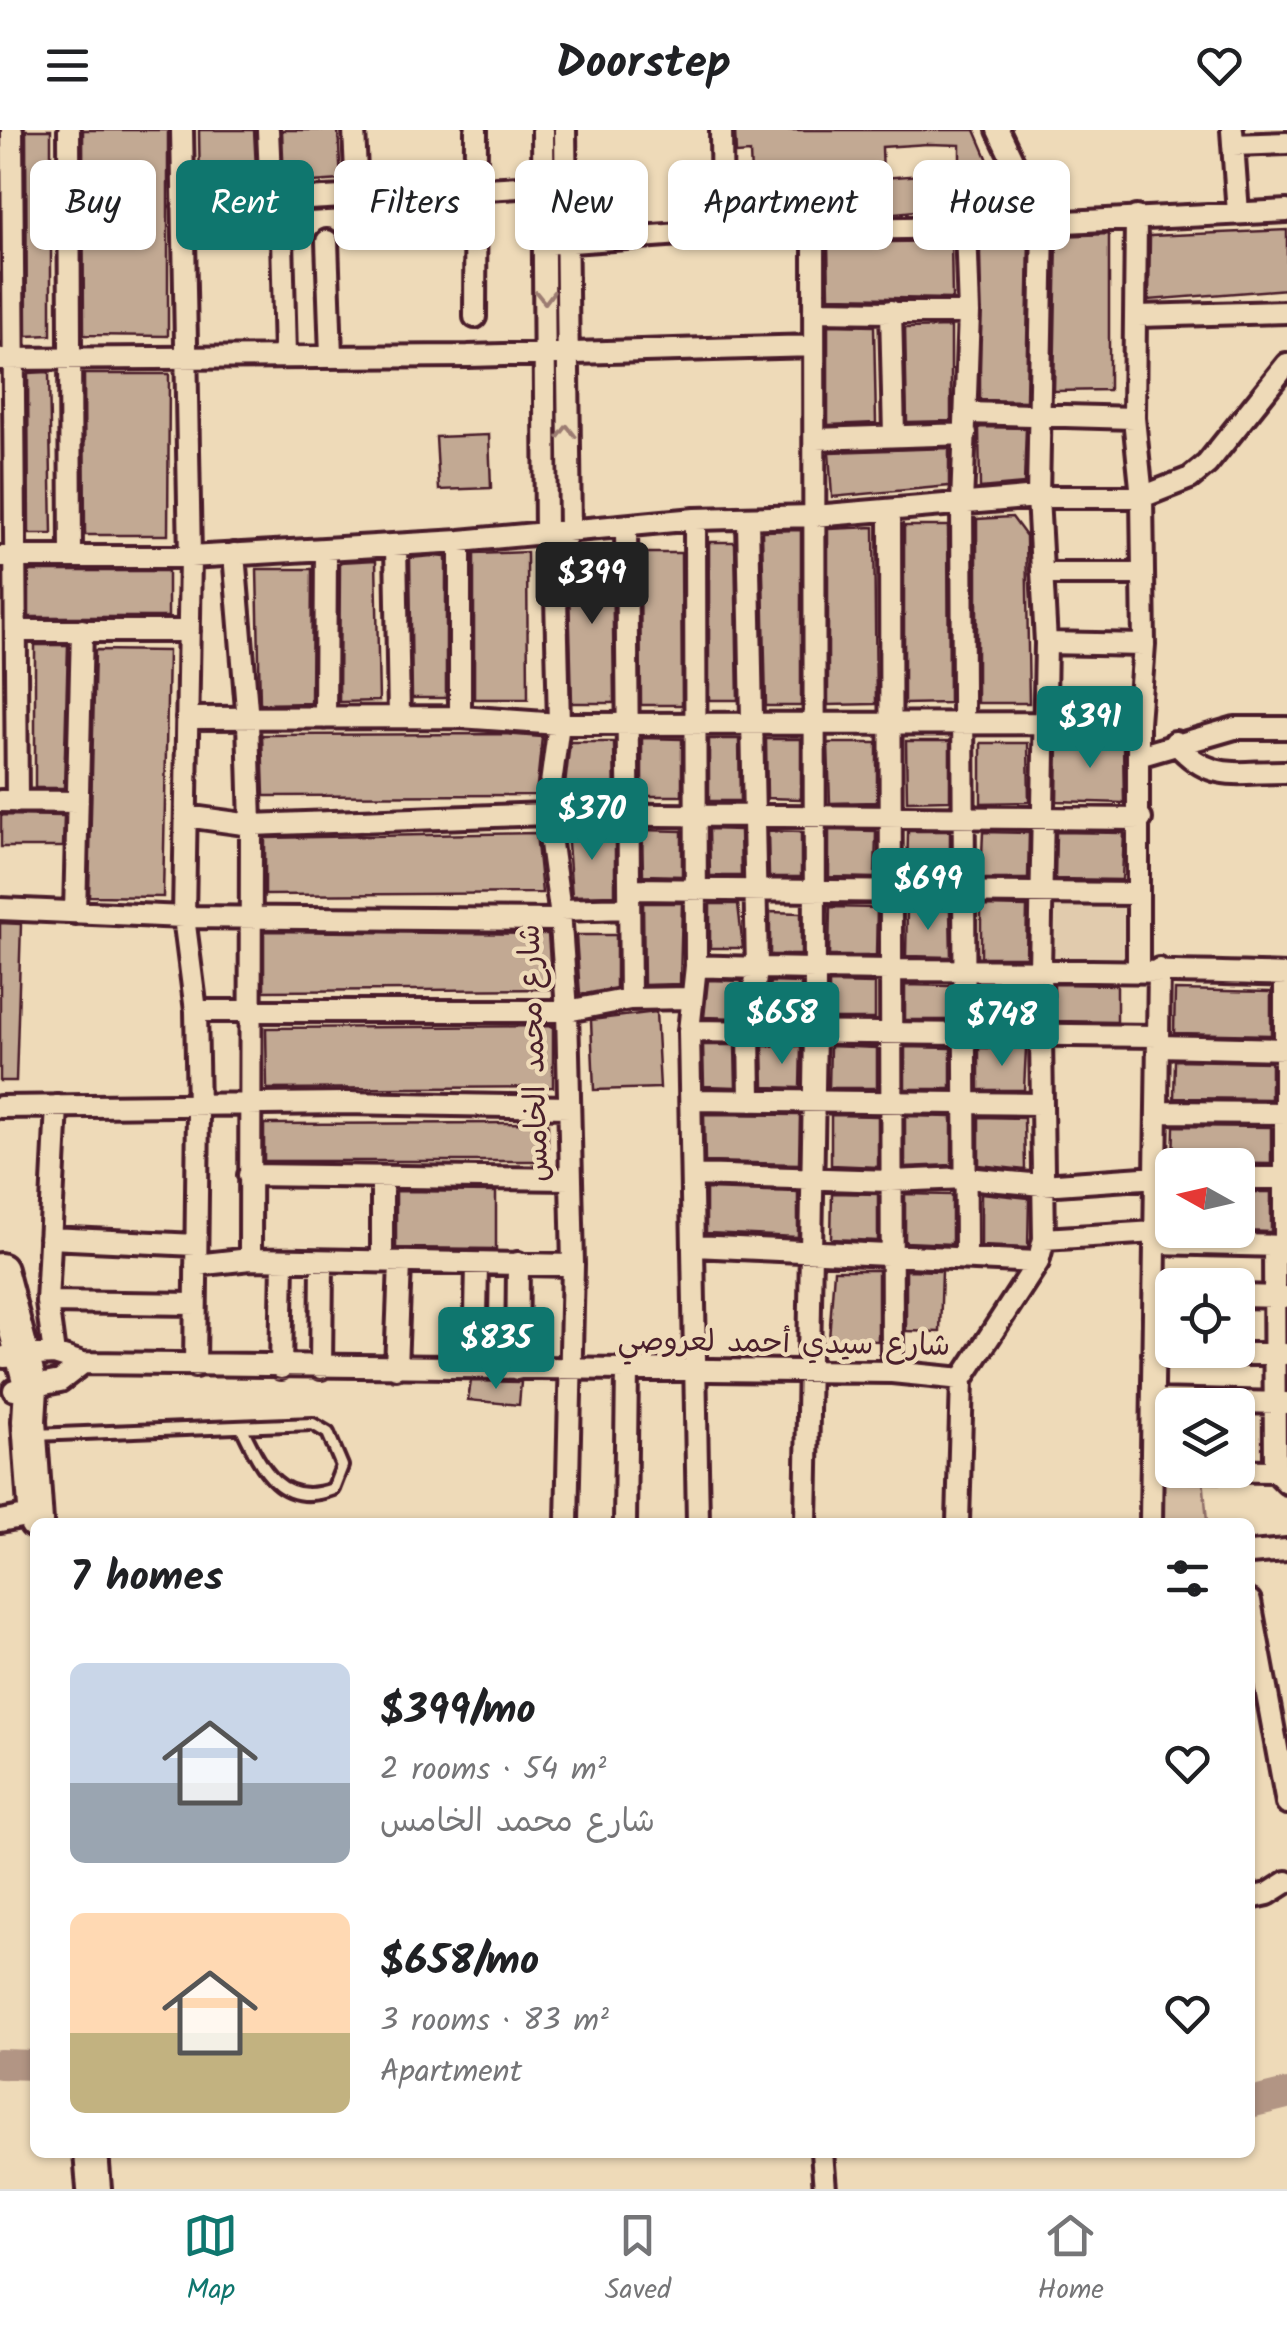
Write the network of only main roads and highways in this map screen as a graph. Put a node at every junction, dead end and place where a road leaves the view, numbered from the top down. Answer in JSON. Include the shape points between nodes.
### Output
{"nodes":[{"id":1,"x":0,"y":1270,"type":"edge"},
{"id":2,"x":20,"y":1351,"type":"edge"},
{"id":3,"x":36,"y":1518,"type":"edge"}],
"edges":[{"from":1,"to":2,"type":"main road"},
{"from":2,"to":3,"type":"main road"}]}
